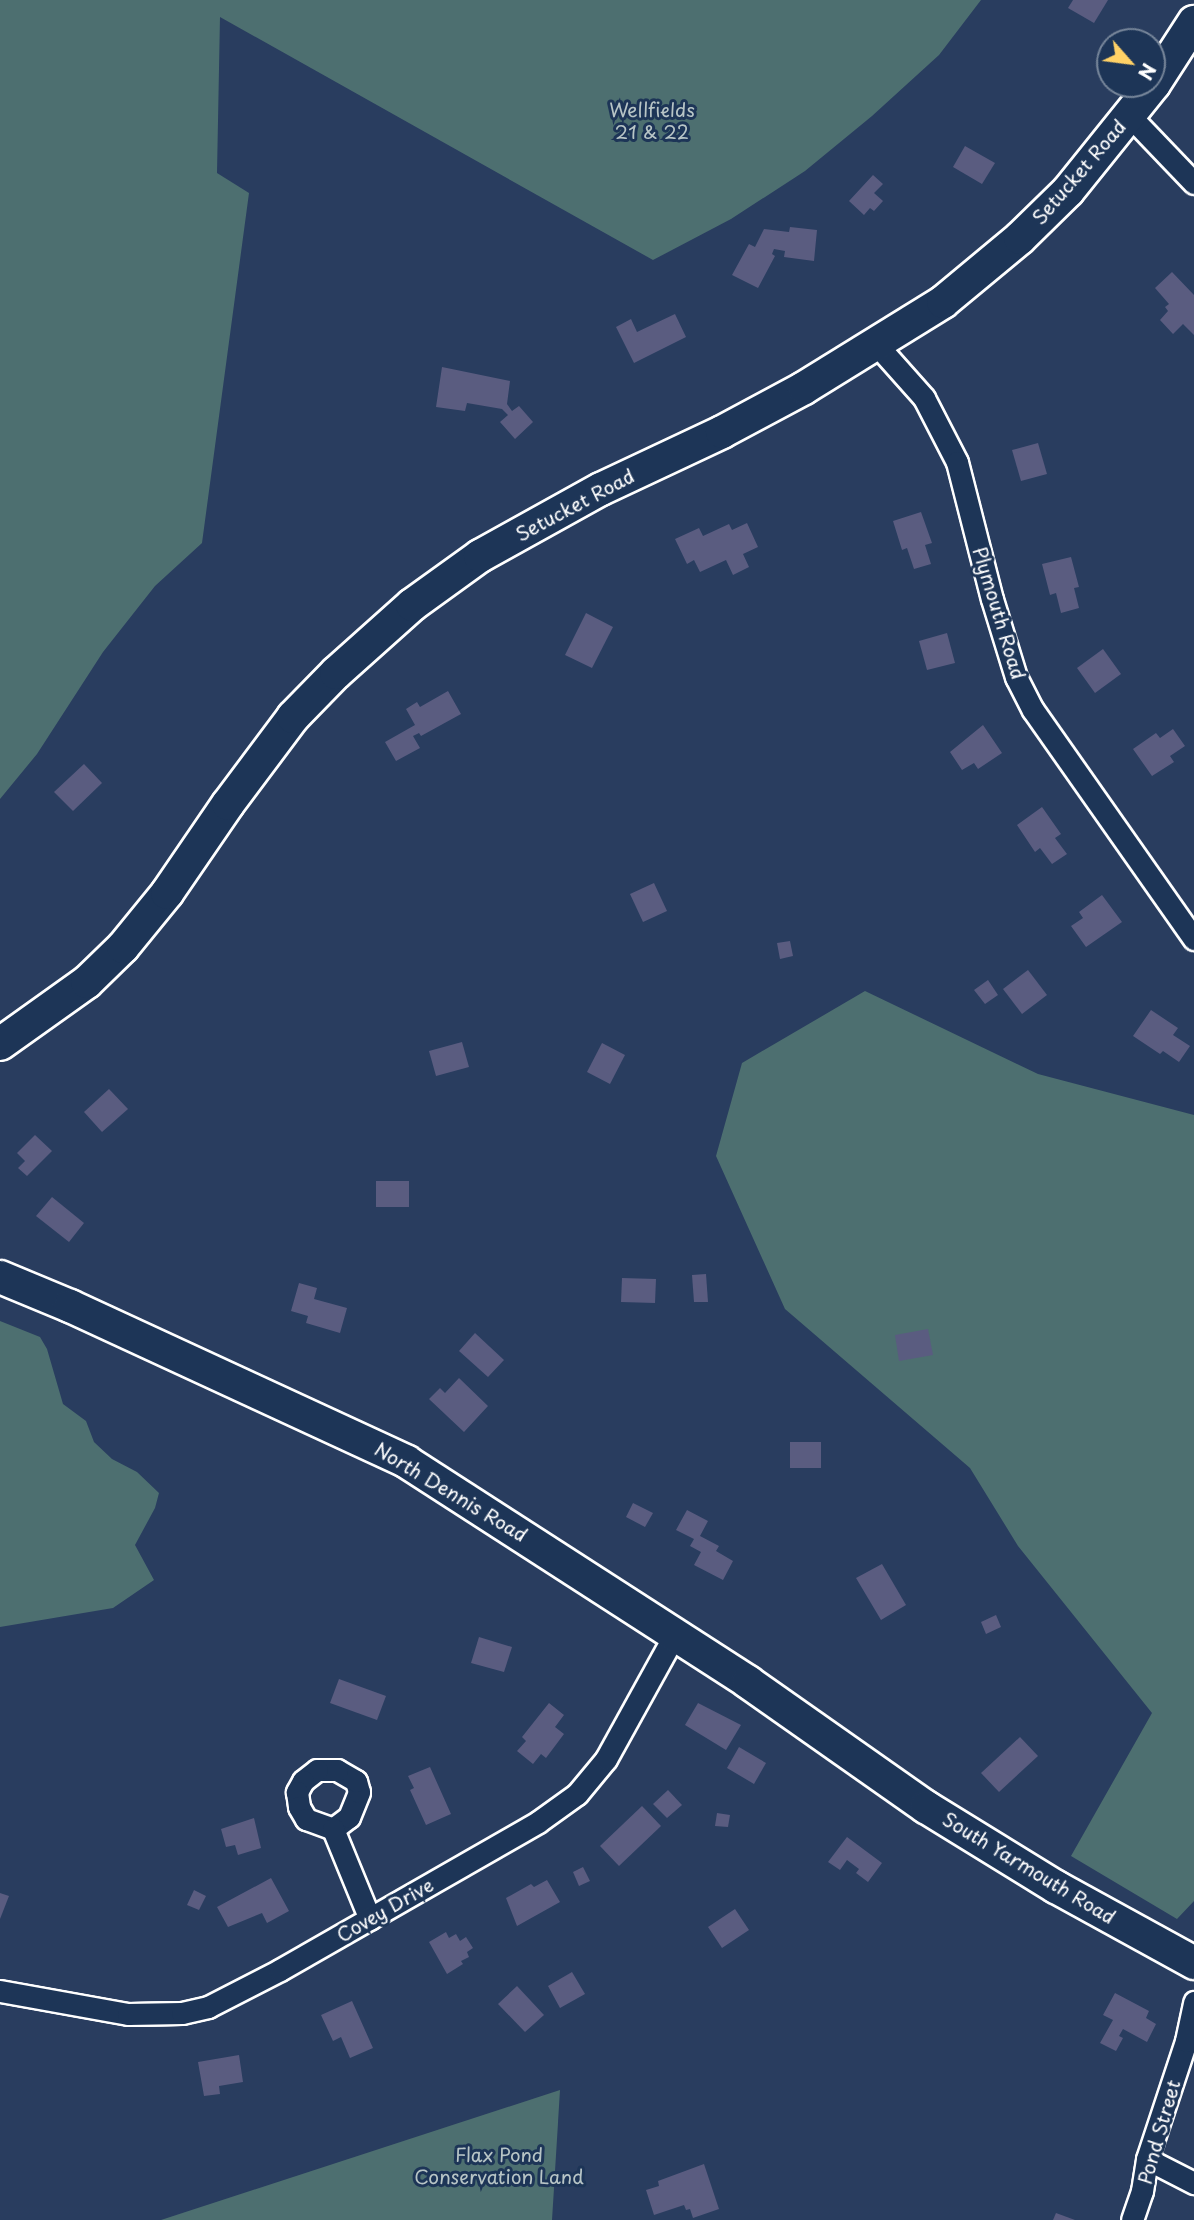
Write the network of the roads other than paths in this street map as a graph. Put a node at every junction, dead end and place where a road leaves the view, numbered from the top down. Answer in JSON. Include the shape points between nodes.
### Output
{"nodes":[{"id":1,"x":1194,"y":22,"type":"edge"},
{"id":2,"x":1129,"y":115,"type":"junction"},
{"id":3,"x":1194,"y":183,"type":"edge"},
{"id":4,"x":877,"y":345,"type":"junction"},
{"id":5,"x":1194,"y":939,"type":"edge"},
{"id":6,"x":0,"y":1044,"type":"edge"},
{"id":7,"x":0,"y":1277,"type":"edge"},
{"id":8,"x":675,"y":1634,"type":"junction"},
{"id":9,"x":868,"y":1768,"type":"joint"},
{"id":10,"x":333,"y":1829,"type":"dead end"},
{"id":11,"x":370,"y":1919,"type":"junction"},
{"id":12,"x":1194,"y":1963,"type":"edge"},
{"id":13,"x":0,"y":1991,"type":"edge"},
{"id":14,"x":1194,"y":2002,"type":"edge"},
{"id":15,"x":1147,"y":2159,"type":"junction"},
{"id":16,"x":1194,"y":2183,"type":"edge"},
{"id":17,"x":1132,"y":2220,"type":"edge"}],
"edges":[{"from":1,"to":2,"type":"main road","name":"Setucket Road"},
{"from":2,"to":3,"type":"street"},
{"from":2,"to":4,"type":"main road","name":"Setucket Road","via":[[1068,191],[1020,238],[943,302]]},
{"from":4,"to":5,"type":"street","name":"Plymouth Road","via":[[923,398],[957,461],[1016,677],[1033,710]]},
{"from":4,"to":6,"type":"main road","name":"Setucket Road","via":[[722,432],[601,489],[480,556],[412,605],[293,718],[123,947],[87,982]]},
{"from":7,"to":8,"type":"main road","name":"North Dennis Road","via":[[384,1449]]},
{"from":8,"to":9,"type":"main road","name":"North Dennis Road"},
{"from":8,"to":11,"type":"street","name":"Covey Drive","via":[[606,1759],[578,1794]]},
{"from":9,"to":12,"type":"main road","name":"South Yarmouth Road","via":[[1056,1887]]},
{"from":10,"to":11,"type":"street"},
{"from":11,"to":13,"type":"street","name":"Covey Drive","via":[[208,2007],[182,2013],[128,2014]]},
{"from":14,"to":15,"type":"street","name":"Pond Street","via":[[1186,2041]]},
{"from":15,"to":16,"type":"street"},
{"from":15,"to":17,"type":"street","name":"Pond Street"}]}
